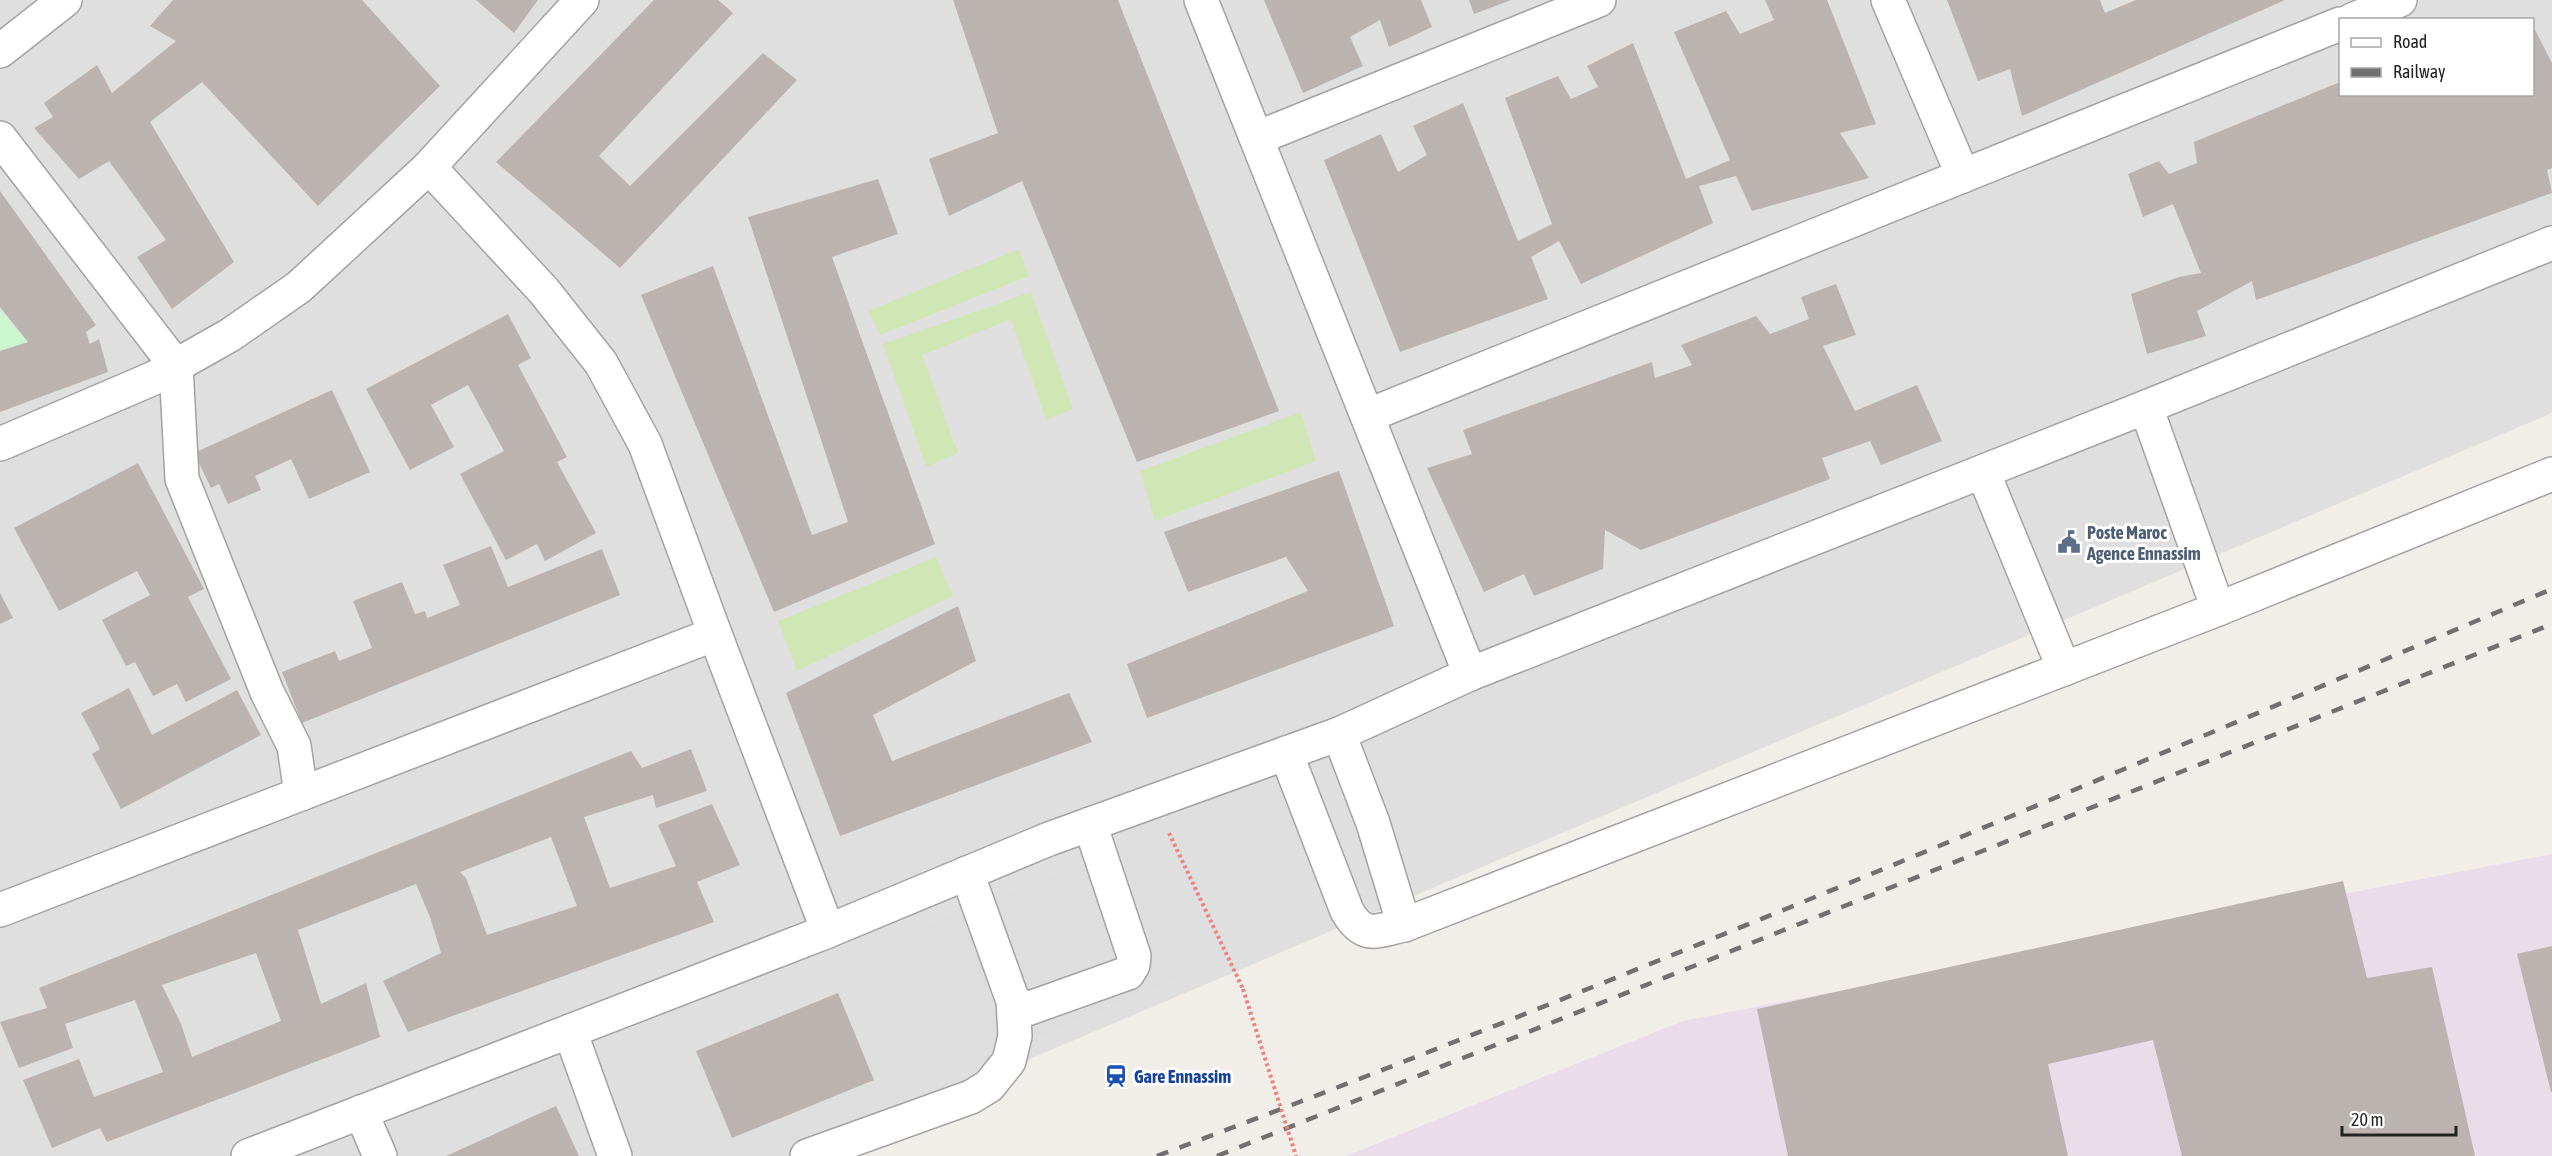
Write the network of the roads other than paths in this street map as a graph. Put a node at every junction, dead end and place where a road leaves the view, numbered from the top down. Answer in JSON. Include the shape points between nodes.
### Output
{"nodes":[{"id":1,"x":65,"y":0,"type":"edge"},
{"id":2,"x":582,"y":0,"type":"edge"},
{"id":3,"x":1201,"y":0,"type":"edge"},
{"id":4,"x":1599,"y":0,"type":"edge"},
{"id":5,"x":1888,"y":0,"type":"edge"},
{"id":6,"x":2400,"y":0,"type":"edge"},
{"id":7,"x":2357,"y":18,"type":"edge"},
{"id":8,"x":2339,"y":24,"type":"edge"},
{"id":9,"x":0,"y":51,"type":"edge"},
{"id":10,"x":0,"y":138,"type":"edge"},
{"id":11,"x":1257,"y":138,"type":"junction"},
{"id":12,"x":429,"y":167,"type":"junction"},
{"id":13,"x":1963,"y":176,"type":"junction"},
{"id":14,"x":2552,"y":243,"type":"edge"},
{"id":15,"x":176,"y":366,"type":"junction"},
{"id":16,"x":2146,"y":407,"type":"junction"},
{"id":17,"x":1369,"y":415,"type":"junction"},
{"id":18,"x":0,"y":444,"type":"edge"},
{"id":19,"x":1983,"y":472,"type":"junction"},
{"id":20,"x":2552,"y":474,"type":"edge"},
{"id":21,"x":2218,"y":609,"type":"junction"},
{"id":22,"x":715,"y":634,"type":"junction"},
{"id":23,"x":2064,"y":669,"type":"junction"},
{"id":24,"x":1470,"y":674,"type":"junction"},
{"id":25,"x":1339,"y":734,"type":"junction"},
{"id":26,"x":1286,"y":753,"type":"junction"},
{"id":27,"x":301,"y":794,"type":"junction"},
{"id":28,"x":1090,"y":824,"type":"junction"},
{"id":29,"x":967,"y":873,"type":"junction"},
{"id":30,"x":0,"y":910,"type":"edge"},
{"id":31,"x":1404,"y":925,"type":"junction"},
{"id":32,"x":828,"y":931,"type":"junction"},
{"id":33,"x":1013,"y":1001,"type":"junction"},
{"id":34,"x":570,"y":1031,"type":"junction"},
{"id":35,"x":361,"y":1112,"type":"junction"},
{"id":36,"x":248,"y":1156,"type":"edge"},
{"id":37,"x":380,"y":1156,"type":"edge"},
{"id":38,"x":615,"y":1156,"type":"edge"},
{"id":39,"x":807,"y":1156,"type":"edge"}],
"edges":[{"from":1,"to":9,"type":"street"},
{"from":2,"to":12,"type":"street"},
{"from":3,"to":11,"type":"street"},
{"from":4,"to":11,"type":"street"},
{"from":5,"to":13,"type":"street"},
{"from":6,"to":7,"type":"street"},
{"from":8,"to":13,"type":"street"},
{"from":10,"to":15,"type":"street"},
{"from":11,"to":17,"type":"street"},
{"from":12,"to":15,"type":"street","via":[[299,286],[230,335]]},
{"from":12,"to":22,"type":"street","via":[[544,291],[601,363],[645,444]]},
{"from":13,"to":17,"type":"street"},
{"from":14,"to":16,"type":"street"},
{"from":15,"to":18,"type":"street"},
{"from":15,"to":27,"type":"street","via":[[182,479],[267,692],[294,746]]},
{"from":16,"to":19,"type":"street"},
{"from":16,"to":21,"type":"street"},
{"from":17,"to":24,"type":"street"},
{"from":19,"to":23,"type":"street"},
{"from":19,"to":24,"type":"street"},
{"from":20,"to":21,"type":"street"},
{"from":21,"to":23,"type":"street"},
{"from":22,"to":27,"type":"street"},
{"from":22,"to":32,"type":"street"},
{"from":23,"to":31,"type":"street"},
{"from":24,"to":25,"type":"street"},
{"from":25,"to":26,"type":"street"},
{"from":25,"to":31,"type":"street","via":[[1373,823]]},
{"from":26,"to":28,"type":"street"},
{"from":26,"to":31,"type":"street","via":[[1355,924],[1371,932]]},
{"from":27,"to":30,"type":"street"},
{"from":28,"to":29,"type":"street"},
{"from":28,"to":33,"type":"street","via":[[1134,956],[1133,965],[1128,973],[1027,1009]]},
{"from":29,"to":32,"type":"street"},
{"from":29,"to":33,"type":"street"},
{"from":32,"to":34,"type":"street"},
{"from":33,"to":39,"type":"street","via":[[1015,1036],[1010,1061],[989,1086],[971,1097]]},
{"from":34,"to":35,"type":"street"},
{"from":34,"to":38,"type":"street"},
{"from":35,"to":36,"type":"street"},
{"from":35,"to":37,"type":"street"}]}
